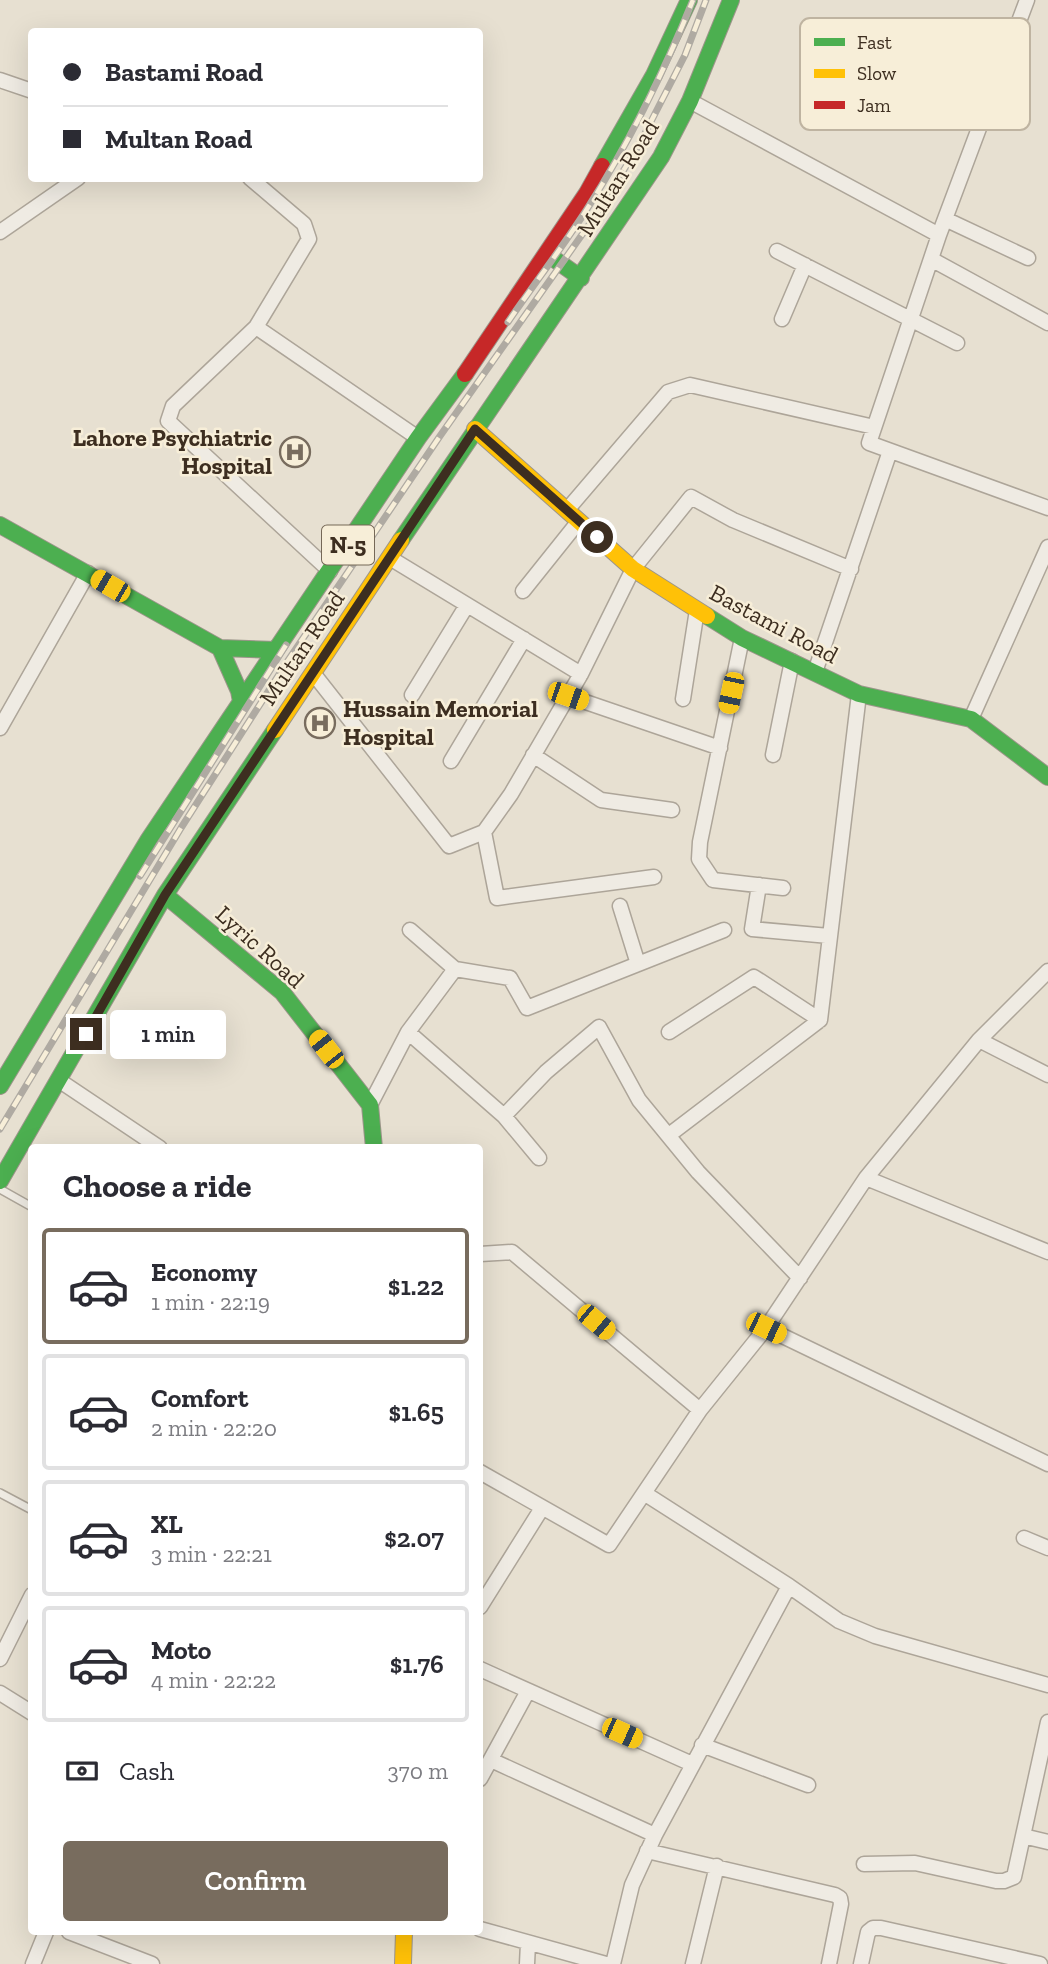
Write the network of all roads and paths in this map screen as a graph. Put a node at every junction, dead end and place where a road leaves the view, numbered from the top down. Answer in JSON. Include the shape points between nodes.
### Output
{"nodes":[{"id":1,"x":689,"y":0,"type":"edge"},
{"id":2,"x":731,"y":0,"type":"edge"},
{"id":3,"x":1027,"y":0,"type":"edge"},
{"id":4,"x":1020,"y":18,"type":"edge"},
{"id":5,"x":0,"y":80,"type":"edge"},
{"id":6,"x":28,"y":90,"type":"edge"},
{"id":7,"x":690,"y":101,"type":"junction"},
{"id":8,"x":978,"y":130,"type":"edge"},
{"id":9,"x":72,"y":182,"type":"edge"},
{"id":10,"x":255,"y":182,"type":"edge"},
{"id":11,"x":945,"y":219,"type":"junction"},
{"id":12,"x":0,"y":232,"type":"edge"},
{"id":13,"x":939,"y":235,"type":"junction"},
{"id":14,"x":777,"y":251,"type":"dead end"},
{"id":15,"x":547,"y":254,"type":"junction"},
{"id":16,"x":1028,"y":258,"type":"dead end"},
{"id":17,"x":930,"y":259,"type":"junction"},
{"id":18,"x":805,"y":265,"type":"junction"},
{"id":19,"x":581,"y":278,"type":"junction"},
{"id":20,"x":782,"y":319,"type":"dead end"},
{"id":21,"x":910,"y":321,"type":"junction"},
{"id":22,"x":1048,"y":323,"type":"edge"},
{"id":23,"x":256,"y":327,"type":"junction"},
{"id":24,"x":957,"y":343,"type":"dead end"},
{"id":25,"x":874,"y":427,"type":"junction"},
{"id":26,"x":475,"y":429,"type":"junction"},
{"id":27,"x":418,"y":438,"type":"junction"},
{"id":28,"x":890,"y":451,"type":"junction"},
{"id":29,"x":1048,"y":508,"type":"edge"},
{"id":30,"x":566,"y":510,"type":"junction"},
{"id":31,"x":579,"y":521,"type":"junction"},
{"id":32,"x":0,"y":525,"type":"edge"},
{"id":33,"x":1048,"y":547,"type":"edge"},
{"id":34,"x":390,"y":558,"type":"junction"},
{"id":35,"x":633,"y":569,"type":"junction"},
{"id":36,"x":851,"y":569,"type":"junction"},
{"id":37,"x":330,"y":571,"type":"junction"},
{"id":38,"x":88,"y":573,"type":"junction"},
{"id":39,"x":523,"y":591,"type":"dead end"},
{"id":40,"x":467,"y":605,"type":"junction"},
{"id":41,"x":697,"y":610,"type":"junction"},
{"id":42,"x":742,"y":638,"type":"junction"},
{"id":43,"x":524,"y":639,"type":"junction"},
{"id":44,"x":220,"y":648,"type":"junction"},
{"id":45,"x":276,"y":650,"type":"junction"},
{"id":46,"x":792,"y":661,"type":"junction"},
{"id":47,"x":815,"y":672,"type":"junction"},
{"id":48,"x":313,"y":673,"type":"junction"},
{"id":49,"x":581,"y":674,"type":"junction"},
{"id":50,"x":859,"y":694,"type":"junction"},
{"id":51,"x":412,"y":695,"type":"dead end"},
{"id":52,"x":568,"y":696,"type":"junction"},
{"id":53,"x":683,"y":699,"type":"dead end"},
{"id":54,"x":241,"y":702,"type":"junction"},
{"id":55,"x":971,"y":719,"type":"junction"},
{"id":56,"x":0,"y":728,"type":"edge"},
{"id":57,"x":720,"y":748,"type":"junction"},
{"id":58,"x":533,"y":755,"type":"junction"},
{"id":59,"x":773,"y":755,"type":"dead end"},
{"id":60,"x":451,"y":761,"type":"dead end"},
{"id":61,"x":1048,"y":777,"type":"edge"},
{"id":62,"x":672,"y":810,"type":"dead end"},
{"id":63,"x":484,"y":832,"type":"junction"},
{"id":64,"x":654,"y":877,"type":"dead end"},
{"id":65,"x":759,"y":885,"type":"junction"},
{"id":66,"x":783,"y":888,"type":"dead end"},
{"id":67,"x":165,"y":895,"type":"junction"},
{"id":68,"x":620,"y":906,"type":"dead end"},
{"id":69,"x":410,"y":930,"type":"dead end"},
{"id":70,"x":724,"y":930,"type":"dead end"},
{"id":71,"x":829,"y":936,"type":"junction"},
{"id":72,"x":638,"y":964,"type":"junction"},
{"id":73,"x":455,"y":969,"type":"junction"},
{"id":74,"x":1048,"y":971,"type":"edge"},
{"id":75,"x":820,"y":1020,"type":"junction"},
{"id":76,"x":408,"y":1032,"type":"junction"},
{"id":77,"x":669,"y":1032,"type":"dead end"},
{"id":78,"x":979,"y":1040,"type":"junction"},
{"id":79,"x":1048,"y":1075,"type":"edge"},
{"id":80,"x":60,"y":1080,"type":"junction"},
{"id":81,"x":0,"y":1086,"type":"edge"},
{"id":82,"x":370,"y":1105,"type":"junction"},
{"id":83,"x":504,"y":1116,"type":"junction"},
{"id":84,"x":669,"y":1135,"type":"junction"},
{"id":85,"x":154,"y":1144,"type":"edge"},
{"id":86,"x":374,"y":1144,"type":"edge"},
{"id":87,"x":539,"y":1158,"type":"dead end"},
{"id":88,"x":866,"y":1178,"type":"junction"},
{"id":89,"x":0,"y":1181,"type":"edge"},
{"id":90,"x":0,"y":1189,"type":"edge"},
{"id":91,"x":28,"y":1205,"type":"edge"},
{"id":92,"x":1048,"y":1252,"type":"edge"},
{"id":93,"x":483,"y":1254,"type":"edge"},
{"id":94,"x":800,"y":1278,"type":"junction"},
{"id":95,"x":766,"y":1328,"type":"junction"},
{"id":96,"x":700,"y":1410,"type":"junction"},
{"id":97,"x":1048,"y":1464,"type":"edge"},
{"id":98,"x":483,"y":1474,"type":"edge"},
{"id":99,"x":0,"y":1493,"type":"edge"},
{"id":100,"x":644,"y":1493,"type":"junction"},
{"id":101,"x":28,"y":1508,"type":"edge"},
{"id":102,"x":542,"y":1508,"type":"junction"},
{"id":103,"x":1024,"y":1538,"type":"dead end"},
{"id":104,"x":1048,"y":1548,"type":"edge"},
{"id":105,"x":789,"y":1586,"type":"junction"},
{"id":106,"x":483,"y":1602,"type":"edge"},
{"id":107,"x":28,"y":1603,"type":"edge"},
{"id":108,"x":0,"y":1659,"type":"edge"},
{"id":109,"x":483,"y":1670,"type":"edge"},
{"id":110,"x":1048,"y":1685,"type":"edge"},
{"id":111,"x":528,"y":1691,"type":"junction"},
{"id":112,"x":0,"y":1693,"type":"edge"},
{"id":113,"x":28,"y":1710,"type":"edge"},
{"id":114,"x":1048,"y":1721,"type":"edge"},
{"id":115,"x":702,"y":1745,"type":"junction"},
{"id":116,"x":491,"y":1760,"type":"junction"},
{"id":117,"x":692,"y":1764,"type":"junction"},
{"id":118,"x":1043,"y":1769,"type":"edge"},
{"id":119,"x":483,"y":1774,"type":"edge"},
{"id":120,"x":808,"y":1785,"type":"dead end"},
{"id":121,"x":655,"y":1835,"type":"junction"},
{"id":122,"x":1023,"y":1836,"type":"junction"},
{"id":123,"x":1048,"y":1842,"type":"edge"},
{"id":124,"x":648,"y":1851,"type":"junction"},
{"id":125,"x":863,"y":1864,"type":"dead end"},
{"id":126,"x":717,"y":1867,"type":"junction"},
{"id":127,"x":483,"y":1931,"type":"edge"},
{"id":128,"x":45,"y":1935,"type":"edge"},
{"id":129,"x":77,"y":1935,"type":"edge"},
{"id":130,"x":404,"y":1935,"type":"edge"},
{"id":131,"x":528,"y":1943,"type":"junction"},
{"id":132,"x":33,"y":1964,"type":"edge"},
{"id":133,"x":152,"y":1964,"type":"edge"},
{"id":134,"x":403,"y":1964,"type":"edge"},
{"id":135,"x":527,"y":1964,"type":"edge"},
{"id":136,"x":606,"y":1964,"type":"edge"},
{"id":137,"x":613,"y":1964,"type":"edge"},
{"id":138,"x":692,"y":1964,"type":"edge"},
{"id":139,"x":829,"y":1964,"type":"edge"},
{"id":140,"x":861,"y":1964,"type":"edge"},
{"id":141,"x":1040,"y":1964,"type":"edge"}],
"edges":[{"from":1,"to":15,"type":"main road","name":"Multan Road","number":"N-5","via":[[618,140]]},
{"from":2,"to":7,"type":"main road","name":"Multan Road","number":"N-5"},
{"from":3,"to":4,"type":"street"},
{"from":5,"to":6,"type":"street"},
{"from":7,"to":13,"type":"street"},
{"from":7,"to":19,"type":"main road","name":"Multan Road","number":"N-5","via":[[661,157]]},
{"from":8,"to":11,"type":"street"},
{"from":9,"to":12,"type":"street"},
{"from":10,"to":23,"type":"street","via":[[304,224],[309,239]]},
{"from":11,"to":13,"type":"street"},
{"from":11,"to":16,"type":"street"},
{"from":13,"to":17,"type":"street"},
{"from":14,"to":18,"type":"street"},
{"from":15,"to":19,"type":"main road"},
{"from":15,"to":27,"type":"main road","name":"Multan Road","number":"N-5"},
{"from":17,"to":21,"type":"street"},
{"from":17,"to":22,"type":"street"},
{"from":18,"to":20,"type":"street"},
{"from":18,"to":21,"type":"street"},
{"from":19,"to":26,"type":"main road","name":"Multan Road","number":"N-5"},
{"from":21,"to":24,"type":"street"},
{"from":21,"to":25,"type":"street"},
{"from":23,"to":27,"type":"street"},
{"from":23,"to":37,"type":"street","via":[[173,406],[168,421]]},
{"from":25,"to":28,"type":"street","via":[[869,443]]},
{"from":25,"to":30,"type":"street","via":[[690,385],[668,392]]},
{"from":26,"to":30,"type":"main road","name":"Bastami Road"},
{"from":26,"to":34,"type":"main road","name":"Multan Road","number":"N-5"},
{"from":27,"to":37,"type":"main road","name":"Multan Road","number":"N-5"},
{"from":28,"to":29,"type":"street"},
{"from":28,"to":36,"type":"street"},
{"from":30,"to":31,"type":"main road","name":"Bastami Road"},
{"from":31,"to":35,"type":"main road","name":"Bastami Road"},
{"from":31,"to":39,"type":"street"},
{"from":32,"to":38,"type":"main road"},
{"from":33,"to":55,"type":"street"},
{"from":34,"to":40,"type":"street"},
{"from":34,"to":48,"type":"main road","name":"Multan Road","number":"N-5"},
{"from":35,"to":36,"type":"street","via":[[691,497],[733,520]]},
{"from":35,"to":41,"type":"main road","name":"Bastami Road"},
{"from":35,"to":49,"type":"street"},
{"from":36,"to":47,"type":"street"},
{"from":37,"to":45,"type":"main road","name":"Multan Road","number":"N-5"},
{"from":38,"to":44,"type":"main road"},
{"from":38,"to":56,"type":"street"},
{"from":40,"to":43,"type":"street"},
{"from":40,"to":51,"type":"street"},
{"from":41,"to":42,"type":"main road","name":"Bastami Road"},
{"from":41,"to":53,"type":"street"},
{"from":42,"to":46,"type":"main road","name":"Bastami Road"},
{"from":42,"to":57,"type":"street"},
{"from":43,"to":49,"type":"street"},
{"from":43,"to":60,"type":"street"},
{"from":44,"to":45,"type":"main road"},
{"from":44,"to":54,"type":"main road"},
{"from":45,"to":54,"type":"main road","name":"Multan Road","number":"N-5"},
{"from":46,"to":47,"type":"main road","name":"Bastami Road"},
{"from":46,"to":59,"type":"street"},
{"from":47,"to":50,"type":"main road","name":"Bastami Road"},
{"from":48,"to":63,"type":"street","via":[[449,846]]},
{"from":48,"to":67,"type":"main road","name":"Multan Road","number":"N-5"},
{"from":49,"to":52,"type":"street"},
{"from":50,"to":55,"type":"main road","name":"Bastami Road"},
{"from":50,"to":71,"type":"street"},
{"from":52,"to":57,"type":"street"},
{"from":52,"to":58,"type":"street"},
{"from":54,"to":81,"type":"main road","name":"Multan Road","number":"N-5","via":[[149,838]]},
{"from":55,"to":61,"type":"main road","name":"Bastami Road"},
{"from":57,"to":65,"type":"street","via":[[699,859],[713,880]]},
{"from":58,"to":62,"type":"street","via":[[601,800]]},
{"from":58,"to":63,"type":"street"},
{"from":63,"to":64,"type":"street","via":[[497,898]]},
{"from":65,"to":66,"type":"street"},
{"from":65,"to":71,"type":"street","via":[[752,929]]},
{"from":67,"to":80,"type":"main road","name":"Multan Road","number":"N-5"},
{"from":67,"to":82,"type":"main road","name":"Lyric Road","via":[[282,992]]},
{"from":68,"to":72,"type":"street"},
{"from":69,"to":73,"type":"street"},
{"from":70,"to":72,"type":"street"},
{"from":71,"to":75,"type":"street"},
{"from":72,"to":73,"type":"street","via":[[527,1008],[510,978]]},
{"from":73,"to":76,"type":"street"},
{"from":74,"to":78,"type":"street"},
{"from":75,"to":77,"type":"street","via":[[754,977]]},
{"from":75,"to":84,"type":"street"},
{"from":76,"to":82,"type":"street"},
{"from":76,"to":83,"type":"street"},
{"from":78,"to":79,"type":"street"},
{"from":78,"to":88,"type":"street"},
{"from":80,"to":85,"type":"street"},
{"from":80,"to":89,"type":"main road","name":"Multan Road","number":"N-5"},
{"from":82,"to":86,"type":"main road"},
{"from":83,"to":84,"type":"street","via":[[599,1027],[639,1100]]},
{"from":83,"to":87,"type":"street"},
{"from":84,"to":94,"type":"street","via":[[698,1172]]},
{"from":88,"to":92,"type":"street"},
{"from":88,"to":94,"type":"street"},
{"from":90,"to":91,"type":"lane"},
{"from":93,"to":96,"type":"street","via":[[512,1252]]},
{"from":94,"to":95,"type":"street"},
{"from":95,"to":96,"type":"street"},
{"from":95,"to":97,"type":"street"},
{"from":96,"to":100,"type":"street"},
{"from":98,"to":102,"type":"street"},
{"from":99,"to":101,"type":"lane"},
{"from":100,"to":102,"type":"street","via":[[609,1545]]},
{"from":100,"to":105,"type":"street"},
{"from":102,"to":106,"type":"street"},
{"from":103,"to":104,"type":"street"},
{"from":105,"to":110,"type":"street","via":[[839,1621],[875,1636]]},
{"from":105,"to":115,"type":"street"},
{"from":107,"to":108,"type":"street"},
{"from":109,"to":111,"type":"street"},
{"from":111,"to":116,"type":"street"},
{"from":111,"to":117,"type":"street"},
{"from":112,"to":113,"type":"street"},
{"from":114,"to":118,"type":"street"},
{"from":115,"to":117,"type":"street"},
{"from":115,"to":120,"type":"street"},
{"from":116,"to":119,"type":"street"},
{"from":116,"to":121,"type":"street"},
{"from":117,"to":121,"type":"street"},
{"from":118,"to":122,"type":"street"},
{"from":121,"to":124,"type":"street"},
{"from":122,"to":123,"type":"street"},
{"from":122,"to":125,"type":"street","via":[[1014,1877],[1004,1881],[915,1863]]},
{"from":124,"to":126,"type":"street"},
{"from":124,"to":137,"type":"street","via":[[632,1885]]},
{"from":126,"to":138,"type":"street"},
{"from":126,"to":139,"type":"street","via":[[840,1898]]},
{"from":127,"to":131,"type":"street"},
{"from":128,"to":132,"type":"street"},
{"from":129,"to":133,"type":"street"},
{"from":130,"to":134,"type":"main road"},
{"from":131,"to":135,"type":"street"},
{"from":131,"to":136,"type":"street"},
{"from":140,"to":141,"type":"street","via":[[868,1932],[881,1928]]}]}
